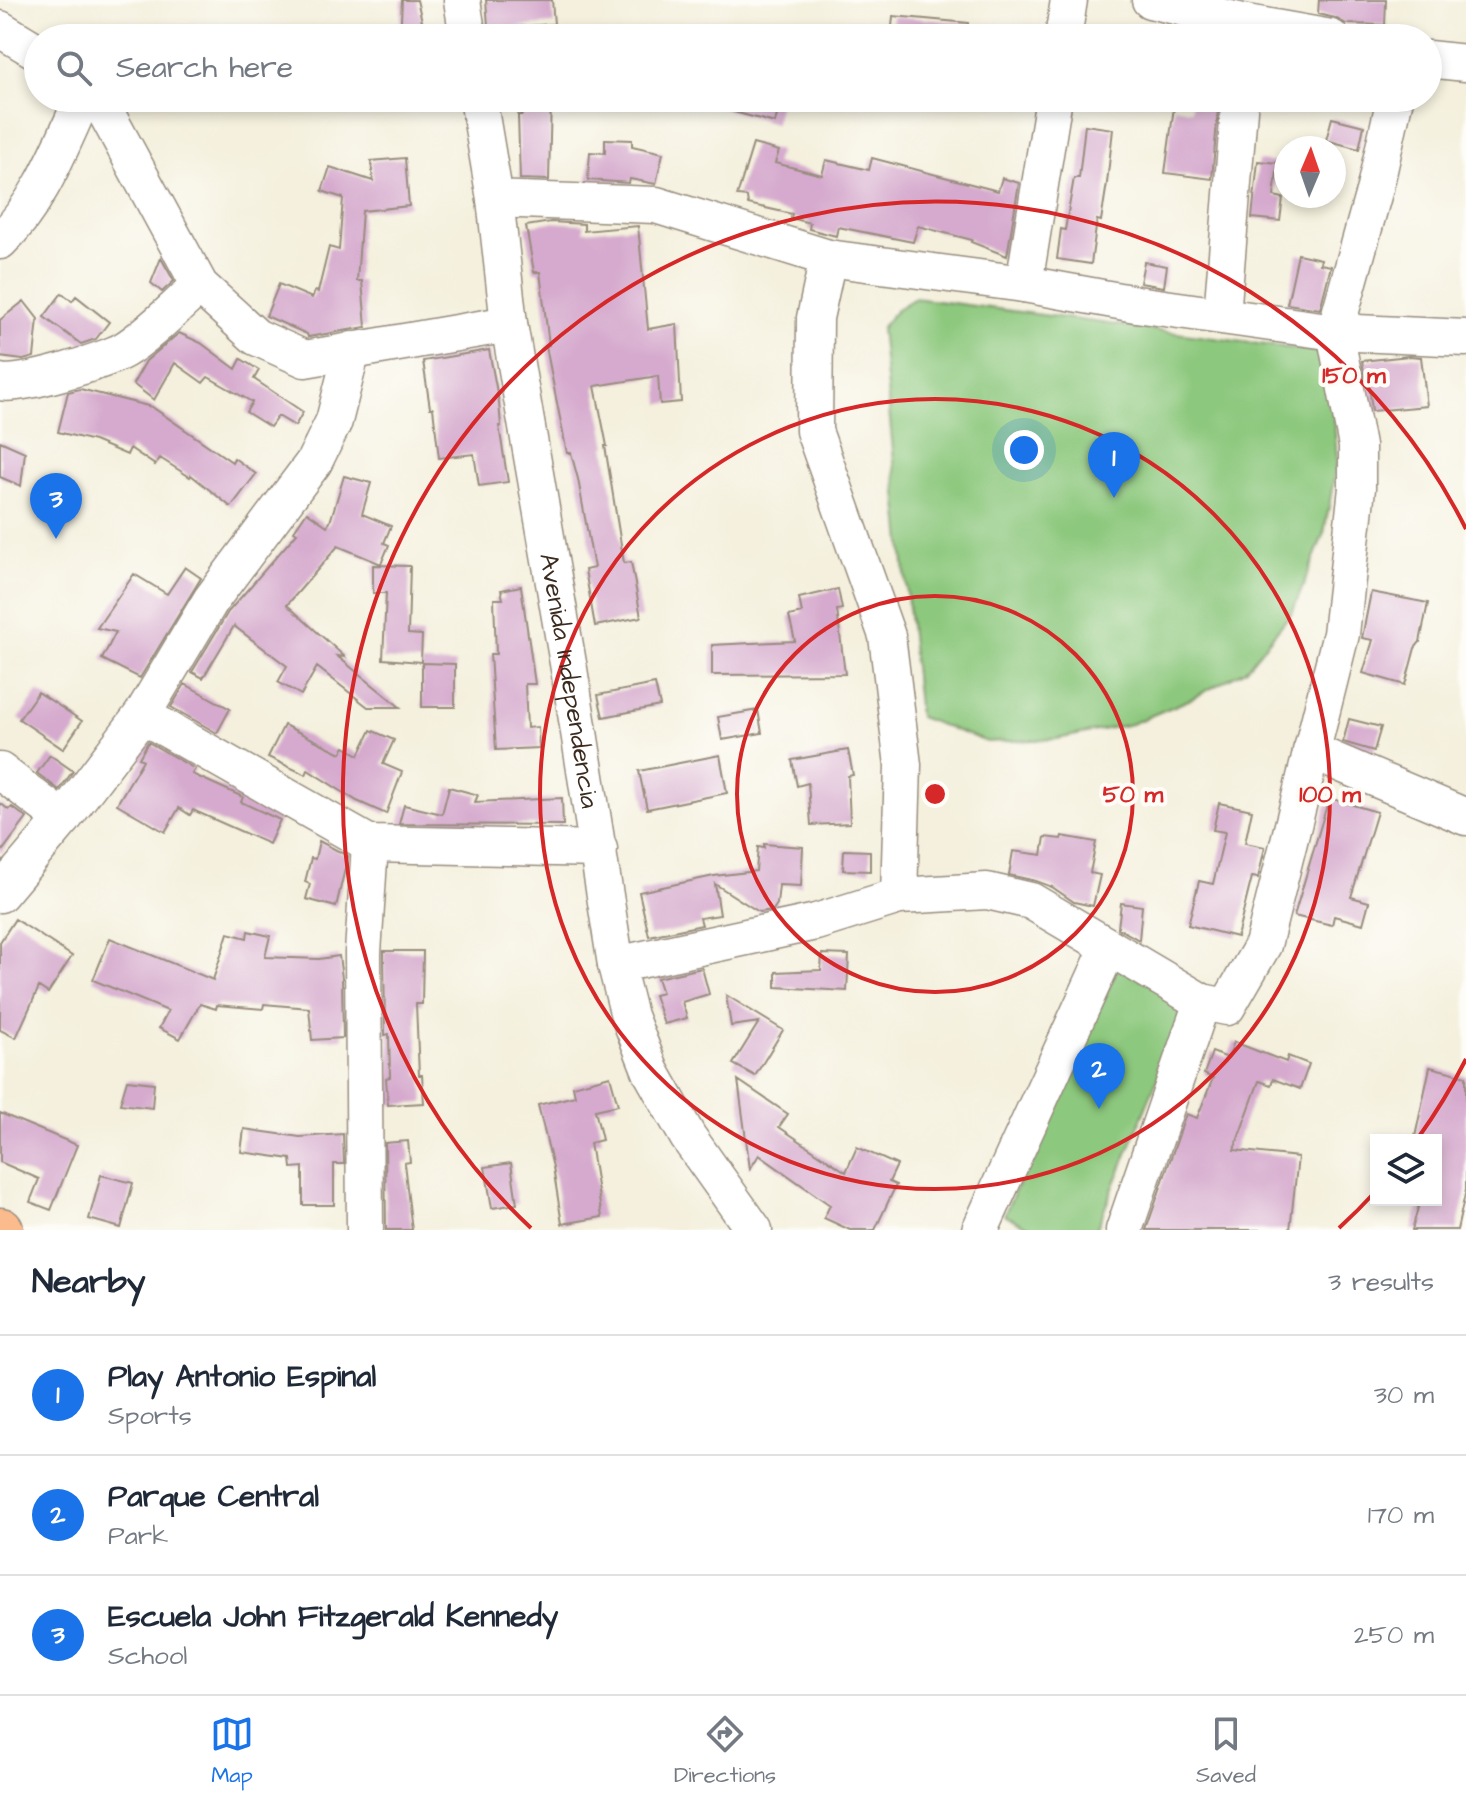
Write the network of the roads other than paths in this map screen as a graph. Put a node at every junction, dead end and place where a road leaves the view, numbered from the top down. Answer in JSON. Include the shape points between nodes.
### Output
{"nodes":[{"id":1,"x":462,"y":0,"type":"edge"},
{"id":2,"x":1069,"y":0,"type":"edge"},
{"id":3,"x":1150,"y":0,"type":"edge"},
{"id":4,"x":466,"y":24,"type":"edge"},
{"id":5,"x":1065,"y":24,"type":"edge"},
{"id":6,"x":1224,"y":24,"type":"edge"},
{"id":7,"x":0,"y":29,"type":"edge"},
{"id":8,"x":24,"y":44,"type":"edge"},
{"id":9,"x":1442,"y":60,"type":"edge"},
{"id":10,"x":1466,"y":63,"type":"edge"},
{"id":11,"x":76,"y":112,"type":"edge"},
{"id":12,"x":106,"y":112,"type":"edge"},
{"id":13,"x":480,"y":112,"type":"edge"},
{"id":14,"x":1052,"y":112,"type":"edge"},
{"id":15,"x":1239,"y":112,"type":"edge"},
{"id":16,"x":1392,"y":112,"type":"edge"},
{"id":17,"x":495,"y":199,"type":"junction"},
{"id":18,"x":0,"y":241,"type":"edge"},
{"id":19,"x":828,"y":258,"type":"junction"},
{"id":20,"x":1024,"y":284,"type":"junction"},
{"id":21,"x":200,"y":286,"type":"junction"},
{"id":22,"x":1222,"y":315,"type":"junction"},
{"id":23,"x":509,"y":324,"type":"junction"},
{"id":24,"x":1335,"y":332,"type":"junction"},
{"id":25,"x":1466,"y":338,"type":"edge"},
{"id":26,"x":352,"y":350,"type":"junction"},
{"id":27,"x":0,"y":382,"type":"edge"},
{"id":28,"x":142,"y":715,"type":"junction"},
{"id":29,"x":1311,"y":751,"type":"junction"},
{"id":30,"x":0,"y":771,"type":"edge"},
{"id":31,"x":1466,"y":817,"type":"edge"},
{"id":32,"x":63,"y":819,"type":"junction"},
{"id":33,"x":370,"y":844,"type":"junction"},
{"id":34,"x":599,"y":849,"type":"junction"},
{"id":35,"x":0,"y":894,"type":"edge"},
{"id":36,"x":899,"y":896,"type":"junction"},
{"id":37,"x":1109,"y":947,"type":"junction"},
{"id":38,"x":616,"y":965,"type":"junction"},
{"id":39,"x":1202,"y":1002,"type":"junction"},
{"id":40,"x":987,"y":1228,"type":"edge"},
{"id":41,"x":365,"y":1230,"type":"edge"},
{"id":42,"x":754,"y":1230,"type":"edge"},
{"id":43,"x":1124,"y":1230,"type":"edge"}],
"edges":[{"from":1,"to":4,"type":"street"},
{"from":2,"to":5,"type":"street"},
{"from":3,"to":6,"type":"street"},
{"from":7,"to":8,"type":"street"},
{"from":9,"to":10,"type":"street"},
{"from":11,"to":18,"type":"street","via":[[19,224]]},
{"from":12,"to":21,"type":"street"},
{"from":13,"to":17,"type":"street","name":"Avenida Independencia"},
{"from":14,"to":20,"type":"street"},
{"from":15,"to":22,"type":"street"},
{"from":16,"to":24,"type":"street"},
{"from":17,"to":19,"type":"street","via":[[656,205]]},
{"from":17,"to":23,"type":"street","name":"Avenida Independencia"},
{"from":19,"to":20,"type":"street"},
{"from":19,"to":36,"type":"street","via":[[815,318],[814,431],[887,636],[903,765]]},
{"from":20,"to":22,"type":"street"},
{"from":21,"to":26,"type":"street","via":[[256,337],[305,359]]},
{"from":21,"to":27,"type":"street","via":[[124,350],[41,378]]},
{"from":22,"to":24,"type":"street"},
{"from":23,"to":26,"type":"street"},
{"from":23,"to":34,"type":"street","name":"Avenida Independencia"},
{"from":24,"to":25,"type":"street"},
{"from":24,"to":29,"type":"street","via":[[1357,446],[1357,488],[1341,634]]},
{"from":26,"to":28,"type":"street","via":[[334,421],[314,462],[211,600]]},
{"from":28,"to":32,"type":"street"},
{"from":28,"to":33,"type":"street"},
{"from":29,"to":31,"type":"street"},
{"from":29,"to":39,"type":"street","via":[[1263,945],[1227,1007]]},
{"from":30,"to":32,"type":"street"},
{"from":32,"to":35,"type":"street"},
{"from":33,"to":34,"type":"street"},
{"from":33,"to":41,"type":"street","via":[[363,966]]},
{"from":34,"to":38,"type":"street","name":"Avenida Independencia"},
{"from":36,"to":37,"type":"street","via":[[987,891],[1031,901]]},
{"from":36,"to":38,"type":"street","via":[[816,922]]},
{"from":37,"to":39,"type":"street"},
{"from":37,"to":40,"type":"street"},
{"from":38,"to":42,"type":"street","name":"Avenida Independencia","via":[[651,1072],[688,1137]]},
{"from":39,"to":43,"type":"street"}]}
